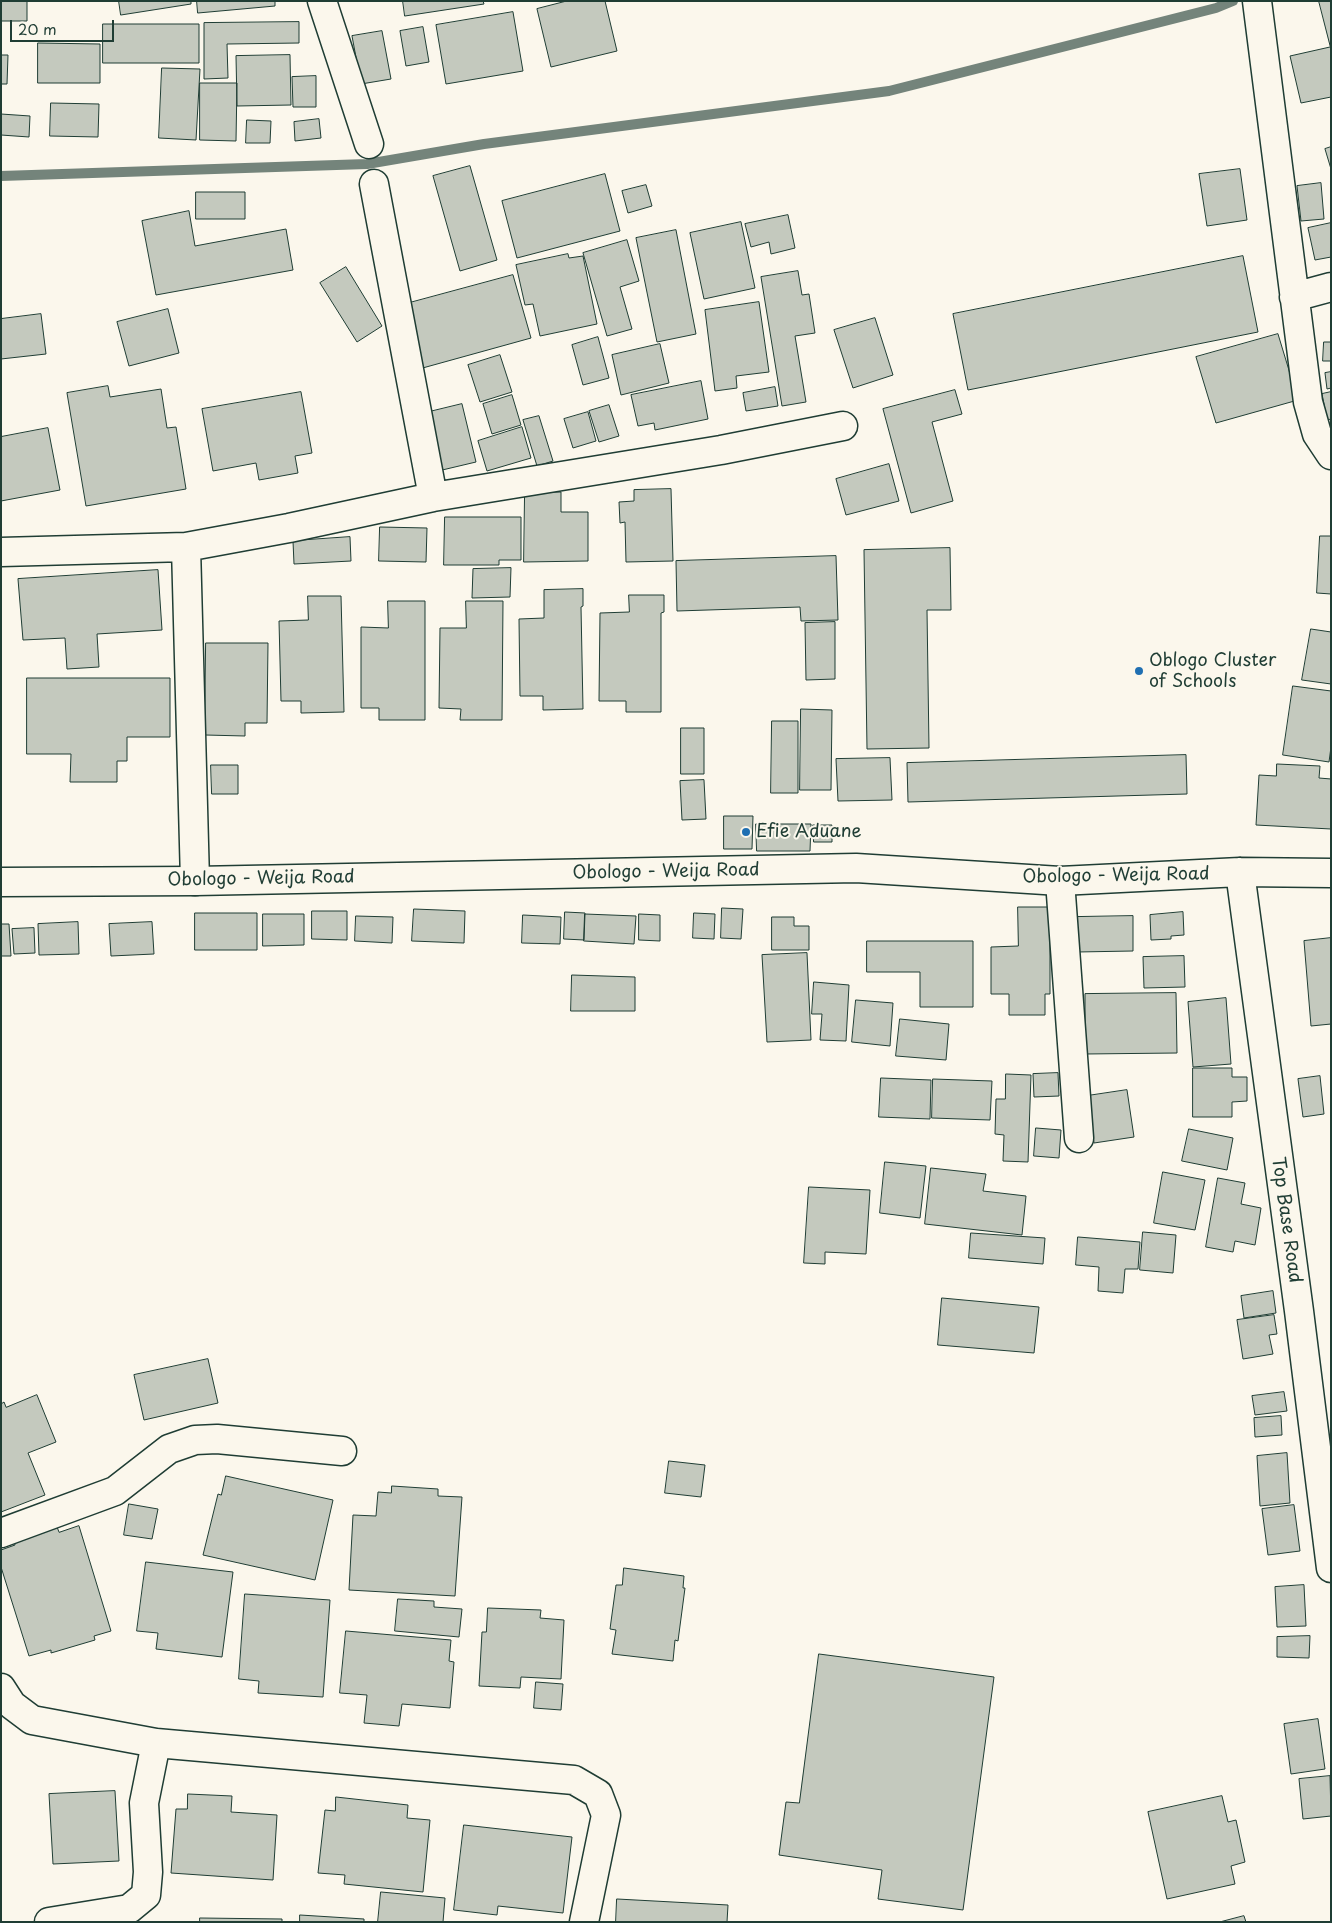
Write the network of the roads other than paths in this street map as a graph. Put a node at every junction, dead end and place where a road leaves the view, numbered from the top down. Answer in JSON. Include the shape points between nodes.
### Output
{"nodes":[{"id":1,"x":322,"y":1,"type":"edge"},
{"id":2,"x":1258,"y":8,"type":"edge"},
{"id":3,"x":369,"y":144,"type":"dead end"},
{"id":4,"x":374,"y":184,"type":"dead end"},
{"id":5,"x":1331,"y":287,"type":"edge"},
{"id":6,"x":1294,"y":297,"type":"junction"},
{"id":7,"x":843,"y":426,"type":"dead end"},
{"id":8,"x":1331,"y":455,"type":"edge"},
{"id":9,"x":433,"y":497,"type":"junction"},
{"id":10,"x":186,"y":547,"type":"junction"},
{"id":11,"x":1,"y":552,"type":"edge"},
{"id":12,"x":1240,"y":872,"type":"junction"},
{"id":13,"x":1331,"y":873,"type":"edge"},
{"id":14,"x":195,"y":881,"type":"junction"},
{"id":15,"x":1060,"y":881,"type":"junction"},
{"id":16,"x":1,"y":882,"type":"edge"},
{"id":17,"x":1079,"y":1138,"type":"dead end"},
{"id":18,"x":342,"y":1451,"type":"dead end"},
{"id":19,"x":1,"y":1533,"type":"edge"},
{"id":20,"x":1331,"y":1568,"type":"edge"},
{"id":21,"x":1,"y":1688,"type":"edge"},
{"id":22,"x":156,"y":1743,"type":"junction"},
{"id":23,"x":49,"y":1922,"type":"edge"},
{"id":24,"x":584,"y":1922,"type":"edge"}],
"edges":[{"from":1,"to":3,"type":"street"},
{"from":2,"to":6,"type":"street"},
{"from":4,"to":9,"type":"street"},
{"from":5,"to":6,"type":"street"},
{"from":6,"to":8,"type":"street","via":[[1308,402],[1317,434]]},
{"from":7,"to":9,"type":"street","via":[[721,450]]},
{"from":9,"to":10,"type":"street"},
{"from":10,"to":11,"type":"street"},
{"from":10,"to":14,"type":"street"},
{"from":12,"to":13,"type":"street","name":"Obologo - Weija Road"},
{"from":12,"to":15,"type":"street","name":"Obologo - Weija Road"},
{"from":12,"to":20,"type":"street","name":"Top Base Road"},
{"from":14,"to":15,"type":"street","name":"Obologo - Weija Road","via":[[856,868]]},
{"from":14,"to":16,"type":"street","name":"Obologo - Weija Road"},
{"from":15,"to":17,"type":"street"},
{"from":18,"to":19,"type":"street","via":[[217,1439],[195,1440],[169,1449],[115,1490]]},
{"from":21,"to":22,"type":"street","via":[[12,1705],[32,1720]]},
{"from":22,"to":23,"type":"street","via":[[144,1803],[146,1895],[129,1909]]},
{"from":22,"to":24,"type":"street","via":[[574,1780],[598,1794],[606,1815]]}]}
